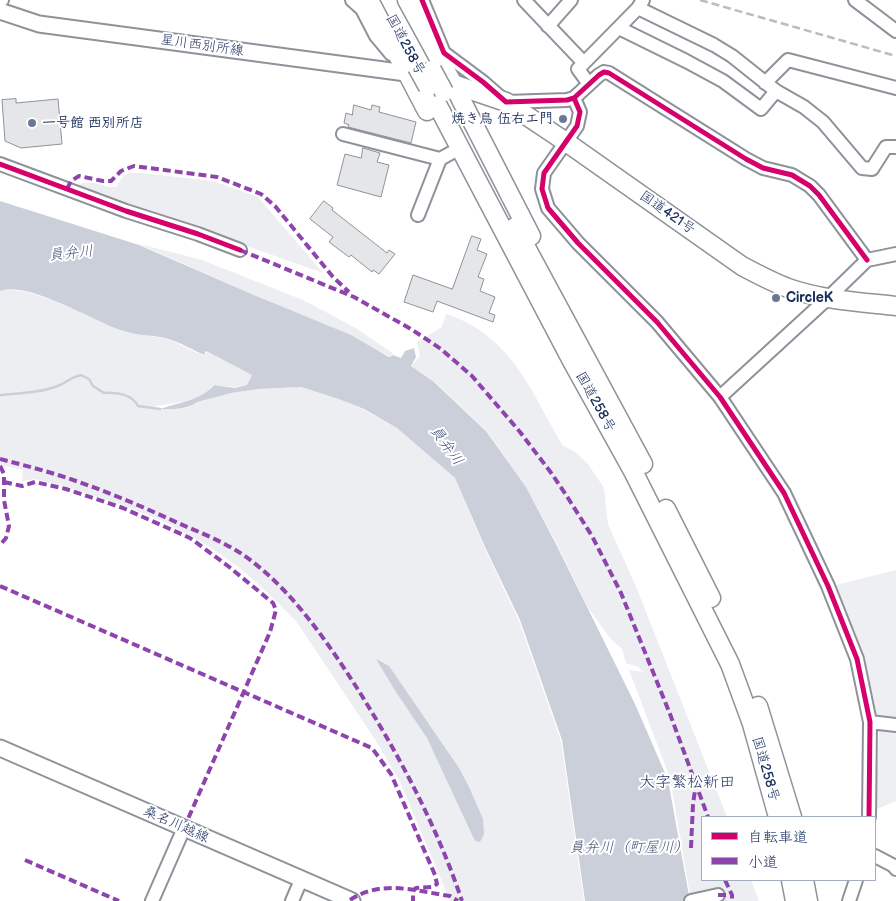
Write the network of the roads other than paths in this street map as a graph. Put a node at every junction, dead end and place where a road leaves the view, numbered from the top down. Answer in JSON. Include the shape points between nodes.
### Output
{"nodes":[{"id":1,"x":352,"y":0,"type":"edge"},
{"id":2,"x":369,"y":0,"type":"edge"},
{"id":3,"x":381,"y":0,"type":"edge"},
{"id":4,"x":395,"y":0,"type":"edge"},
{"id":5,"x":407,"y":0,"type":"edge"},
{"id":6,"x":422,"y":0,"type":"edge"},
{"id":7,"x":524,"y":0,"type":"edge"},
{"id":8,"x":571,"y":0,"type":"edge"},
{"id":9,"x":856,"y":0,"type":"edge"},
{"id":10,"x":641,"y":4,"type":"edge"},
{"id":11,"x":0,"y":12,"type":"edge"},
{"id":12,"x":548,"y":26,"type":"junction"},
{"id":13,"x":619,"y":28,"type":"junction"},
{"id":14,"x":896,"y":31,"type":"edge"},
{"id":15,"x":584,"y":62,"type":"junction"},
{"id":16,"x":418,"y":70,"type":"junction"},
{"id":17,"x":765,"y":83,"type":"junction"},
{"id":18,"x":589,"y":84,"type":"junction"},
{"id":19,"x":441,"y":88,"type":"junction"},
{"id":20,"x":896,"y":88,"type":"edge"},
{"id":21,"x":776,"y":91,"type":"junction"},
{"id":22,"x":574,"y":98,"type":"junction"},
{"id":23,"x":506,"y":102,"type":"junction"},
{"id":24,"x":343,"y":134,"type":"dead end"},
{"id":25,"x":566,"y":142,"type":"junction"},
{"id":26,"x":896,"y":146,"type":"edge"},
{"id":27,"x":445,"y":156,"type":"junction"},
{"id":28,"x":0,"y":164,"type":"edge"},
{"id":29,"x":418,"y":215,"type":"dead end"},
{"id":30,"x":240,"y":250,"type":"dead end"},
{"id":31,"x":896,"y":254,"type":"edge"},
{"id":32,"x":867,"y":260,"type":"junction"},
{"id":33,"x":828,"y":298,"type":"junction"},
{"id":34,"x":896,"y":306,"type":"edge"},
{"id":35,"x":572,"y":361,"type":"junction"},
{"id":36,"x":720,"y":397,"type":"junction"},
{"id":37,"x":870,"y":722,"type":"junction"},
{"id":38,"x":896,"y":725,"type":"edge"},
{"id":39,"x":0,"y":748,"type":"edge"},
{"id":40,"x":778,"y":816,"type":"edge"},
{"id":41,"x":792,"y":816,"type":"edge"},
{"id":42,"x":869,"y":816,"type":"edge"},
{"id":43,"x":184,"y":828,"type":"junction"},
{"id":44,"x":876,"y":857,"type":"edge"},
{"id":45,"x":896,"y":869,"type":"edge"},
{"id":46,"x":301,"y":880,"type":"junction"},
{"id":47,"x":791,"y":881,"type":"edge"},
{"id":48,"x":804,"y":881,"type":"edge"},
{"id":49,"x":856,"y":881,"type":"edge"},
{"id":50,"x":718,"y":895,"type":"dead end"},
{"id":51,"x":152,"y":901,"type":"edge"},
{"id":52,"x":292,"y":901,"type":"edge"},
{"id":53,"x":352,"y":901,"type":"edge"},
{"id":54,"x":691,"y":901,"type":"edge"},
{"id":55,"x":795,"y":901,"type":"edge"},
{"id":56,"x":808,"y":901,"type":"edge"},
{"id":57,"x":849,"y":901,"type":"edge"}],
"edges":[{"from":1,"to":16,"type":"street","via":[[362,9],[376,36]]},
{"from":2,"to":16,"type":"highway"},
{"from":3,"to":16,"type":"highway","name":"国道258号"},
{"from":4,"to":16,"type":"highway","name":"国道258号"},
{"from":5,"to":19,"type":"highway"},
{"from":6,"to":23,"type":"street","via":[[444,53]]},
{"from":7,"to":12,"type":"street"},
{"from":8,"to":12,"type":"street"},
{"from":9,"to":14,"type":"street"},
{"from":10,"to":13,"type":"street"},
{"from":10,"to":17,"type":"street","via":[[732,56]]},
{"from":11,"to":16,"type":"main road","name":"星川西別所線","via":[[48,25]]},
{"from":12,"to":15,"type":"street"},
{"from":13,"to":15,"type":"street"},
{"from":13,"to":21,"type":"street","via":[[723,81],[761,109]]},
{"from":15,"to":18,"type":"street","via":[[578,69]]},
{"from":16,"to":19,"type":"highway","name":"国道258号","bridge":true},
{"from":16,"to":19,"type":"highway","name":"国道421号"},
{"from":16,"to":27,"type":"highway"},
{"from":17,"to":20,"type":"street","via":[[788,60]]},
{"from":17,"to":21,"type":"street"},
{"from":18,"to":22,"type":"street"},
{"from":18,"to":32,"type":"street","via":[[604,72],[609,73],[746,159],[802,181],[819,194]]},
{"from":19,"to":23,"type":"highway","name":"国道421号"},
{"from":19,"to":35,"type":"highway","name":"国道258号"},
{"from":19,"to":41,"type":"highway","name":"国道258号","via":[[694,564],[740,659],[763,720]]},
{"from":21,"to":26,"type":"street","via":[[823,122],[862,168],[872,169],[886,147]]},
{"from":22,"to":23,"type":"street"},
{"from":22,"to":25,"type":"street","via":[[580,118]]},
{"from":23,"to":25,"type":"highway","name":"国道421号"},
{"from":24,"to":27,"type":"street"},
{"from":25,"to":33,"type":"highway","name":"国道421号","via":[[742,266],[790,288]]},
{"from":25,"to":36,"type":"street","via":[[544,173],[542,189],[548,208],[578,243],[657,322]]},
{"from":27,"to":29,"type":"street"},
{"from":27,"to":35,"type":"highway","via":[[546,333]]},
{"from":28,"to":30,"type":"street"},
{"from":31,"to":32,"type":"street"},
{"from":32,"to":33,"type":"street"},
{"from":33,"to":34,"type":"highway","name":"国道421号"},
{"from":33,"to":36,"type":"street"},
{"from":35,"to":40,"type":"highway","name":"国道258号","via":[[634,473],[730,664],[752,724]]},
{"from":36,"to":37,"type":"street","via":[[784,493],[828,586],[857,659]]},
{"from":37,"to":38,"type":"street"},
{"from":37,"to":42,"type":"street"},
{"from":39,"to":43,"type":"main road","name":"桑名川越線"},
{"from":43,"to":46,"type":"main road","name":"桑名川越線"},
{"from":43,"to":51,"type":"street"},
{"from":44,"to":45,"type":"street"},
{"from":46,"to":52,"type":"street"},
{"from":46,"to":53,"type":"main road","name":"桑名川越線"},
{"from":47,"to":55,"type":"highway"},
{"from":48,"to":56,"type":"highway"},
{"from":49,"to":57,"type":"street"},
{"from":50,"to":54,"type":"street"}]}
